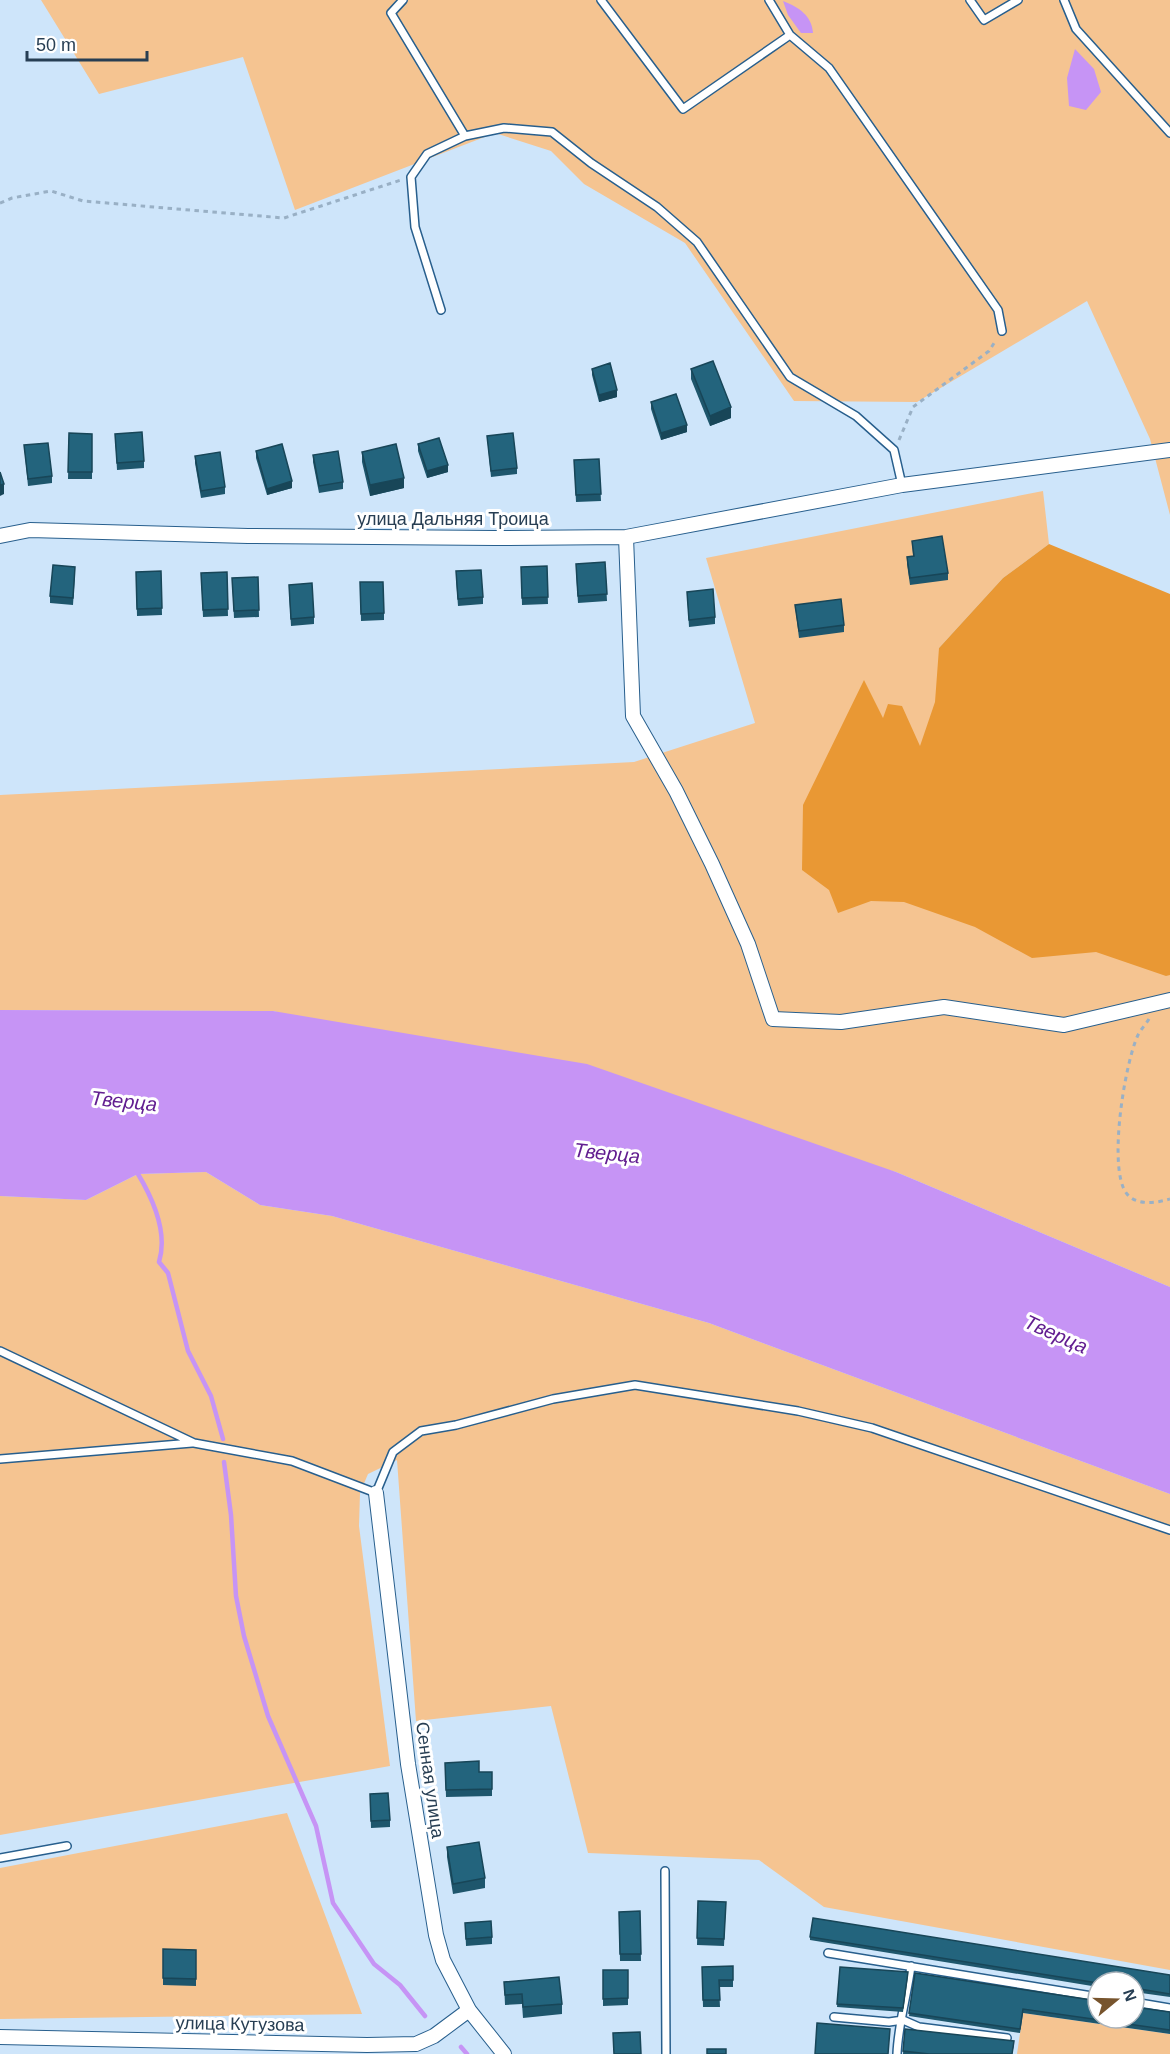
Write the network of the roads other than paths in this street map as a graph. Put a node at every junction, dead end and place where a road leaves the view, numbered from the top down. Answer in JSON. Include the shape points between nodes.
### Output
{"nodes":[{"id":1,"x":403,"y":0,"type":"edge"},
{"id":2,"x":601,"y":0,"type":"edge"},
{"id":3,"x":769,"y":0,"type":"edge"},
{"id":4,"x":970,"y":0,"type":"edge"},
{"id":5,"x":1018,"y":0,"type":"edge"},
{"id":6,"x":1064,"y":0,"type":"edge"},
{"id":7,"x":790,"y":35,"type":"junction"},
{"id":8,"x":1170,"y":133,"type":"edge"},
{"id":9,"x":465,"y":136,"type":"junction"},
{"id":10,"x":441,"y":310,"type":"dead end"},
{"id":11,"x":1002,"y":331,"type":"road end"},
{"id":12,"x":1170,"y":450,"type":"edge"},
{"id":13,"x":902,"y":485,"type":"junction"},
{"id":14,"x":0,"y":536,"type":"edge"},
{"id":15,"x":626,"y":537,"type":"junction"},
{"id":16,"x":1170,"y":1000,"type":"edge"},
{"id":17,"x":0,"y":1351,"type":"edge"},
{"id":18,"x":194,"y":1443,"type":"junction"},
{"id":19,"x":0,"y":1459,"type":"edge"},
{"id":20,"x":376,"y":1493,"type":"junction"},
{"id":21,"x":1170,"y":1530,"type":"edge"},
{"id":22,"x":67,"y":1846,"type":"dead end"},
{"id":23,"x":0,"y":1858,"type":"edge"},
{"id":24,"x":665,"y":1871,"type":"dead end"},
{"id":25,"x":828,"y":1953,"type":"dead end"},
{"id":26,"x":911,"y":1966,"type":"junction"},
{"id":27,"x":1086,"y":1994,"type":"edge"},
{"id":28,"x":1146,"y":2004,"type":"edge"},
{"id":29,"x":1170,"y":2008,"type":"edge"},
{"id":30,"x":469,"y":2010,"type":"junction"},
{"id":31,"x":834,"y":2017,"type":"dead end"},
{"id":32,"x":903,"y":2020,"type":"junction"},
{"id":33,"x":0,"y":2037,"type":"edge"},
{"id":34,"x":1007,"y":2038,"type":"edge"},
{"id":35,"x":367,"y":2049,"type":"edge"},
{"id":36,"x":504,"y":2054,"type":"edge"},
{"id":37,"x":666,"y":2054,"type":"edge"},
{"id":38,"x":897,"y":2054,"type":"edge"}],
"edges":[{"from":1,"to":9,"type":"lane","via":[[391,13]]},
{"from":2,"to":7,"type":"lane","via":[[683,109]]},
{"from":3,"to":7,"type":"lane"},
{"from":4,"to":5,"type":"lane","via":[[984,20]]},
{"from":6,"to":8,"type":"lane","via":[[1076,29]]},
{"from":7,"to":11,"type":"lane","via":[[829,68],[998,310]]},
{"from":9,"to":10,"type":"lane","via":[[427,154],[411,177],[415,227]]},
{"from":9,"to":13,"type":"lane","via":[[504,128],[552,132],[657,207],[697,242],[790,377],[856,416],[894,450]]},
{"from":12,"to":13,"type":"street","name":"улица Дальняя Троица"},
{"from":13,"to":15,"type":"street","name":"улица Дальняя Троица"},
{"from":14,"to":15,"type":"street","name":"улица Дальняя Троица","via":[[30,530],[306,537]]},
{"from":15,"to":16,"type":"street","via":[[633,716],[712,864],[748,944],[773,1019],[841,1022],[944,1006],[1064,1025]]},
{"from":17,"to":18,"type":"lane"},
{"from":18,"to":19,"type":"lane"},
{"from":18,"to":20,"type":"lane","via":[[292,1461]]},
{"from":20,"to":21,"type":"lane","via":[[393,1452],[422,1431],[635,1385],[798,1411],[872,1428]]},
{"from":20,"to":30,"type":"street","name":"Сенная улица","via":[[408,1764],[436,1935],[443,1960]]},
{"from":22,"to":23,"type":"lane"},
{"from":24,"to":37,"type":"lane"},
{"from":25,"to":26,"type":"lane"},
{"from":26,"to":27,"type":"lane"},
{"from":26,"to":32,"type":"lane"},
{"from":28,"to":29,"type":"lane"},
{"from":30,"to":35,"type":"street","name":"улица Кутузова","via":[[434,2036],[416,2043]]},
{"from":30,"to":36,"type":"street","name":"Сенная улица"},
{"from":31,"to":32,"type":"lane"},
{"from":32,"to":34,"type":"lane","via":[[919,2026]]},
{"from":32,"to":38,"type":"lane","via":[[898,2031]]},
{"from":33,"to":35,"type":"street","name":"улица Кутузова"}]}
